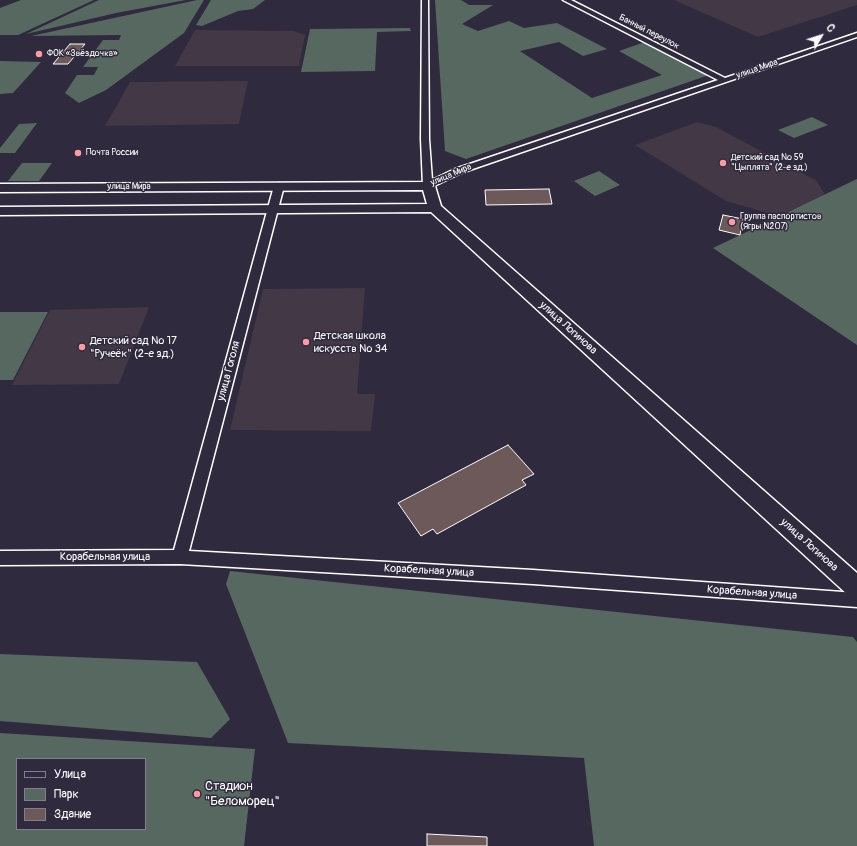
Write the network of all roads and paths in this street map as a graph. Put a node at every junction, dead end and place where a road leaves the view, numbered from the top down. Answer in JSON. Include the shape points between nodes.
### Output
{"nodes":[{"id":1,"x":424,"y":0,"type":"edge"},
{"id":2,"x":566,"y":0,"type":"edge"},
{"id":3,"x":857,"y":35,"type":"edge"},
{"id":4,"x":724,"y":80,"type":"junction"},
{"id":5,"x":279,"y":186,"type":"junction"},
{"id":6,"x":428,"y":186,"type":"junction"},
{"id":7,"x":0,"y":188,"type":"edge"},
{"id":8,"x":435,"y":208,"type":"junction"},
{"id":9,"x":272,"y":210,"type":"junction"},
{"id":10,"x":0,"y":211,"type":"edge"},
{"id":11,"x":180,"y":557,"type":"junction"},
{"id":12,"x":0,"y":558,"type":"edge"},
{"id":13,"x":857,"y":588,"type":"edge"},
{"id":14,"x":857,"y":600,"type":"edge"}],
"edges":[{"from":1,"to":6,"type":"street"},
{"from":2,"to":4,"type":"street","name":"Банный переулок"},
{"from":3,"to":4,"type":"street","name":"улица Мира"},
{"from":4,"to":6,"type":"street","name":"улица Мира","via":[[458,171]]},
{"from":5,"to":6,"type":"main road","name":"улица Мира"},
{"from":5,"to":7,"type":"main road","name":"улица Мира"},
{"from":5,"to":9,"type":"street","name":"улица Гоголя"},
{"from":6,"to":8,"type":"main road"},
{"from":8,"to":9,"type":"main road"},
{"from":8,"to":13,"type":"main road","name":"улица Логинова"},
{"from":9,"to":10,"type":"main road"},
{"from":9,"to":11,"type":"street","name":"улица Гоголя"},
{"from":11,"to":12,"type":"street","name":"Корабельная улица"},
{"from":11,"to":14,"type":"street","name":"Корабельная улица","via":[[533,577]]}]}
